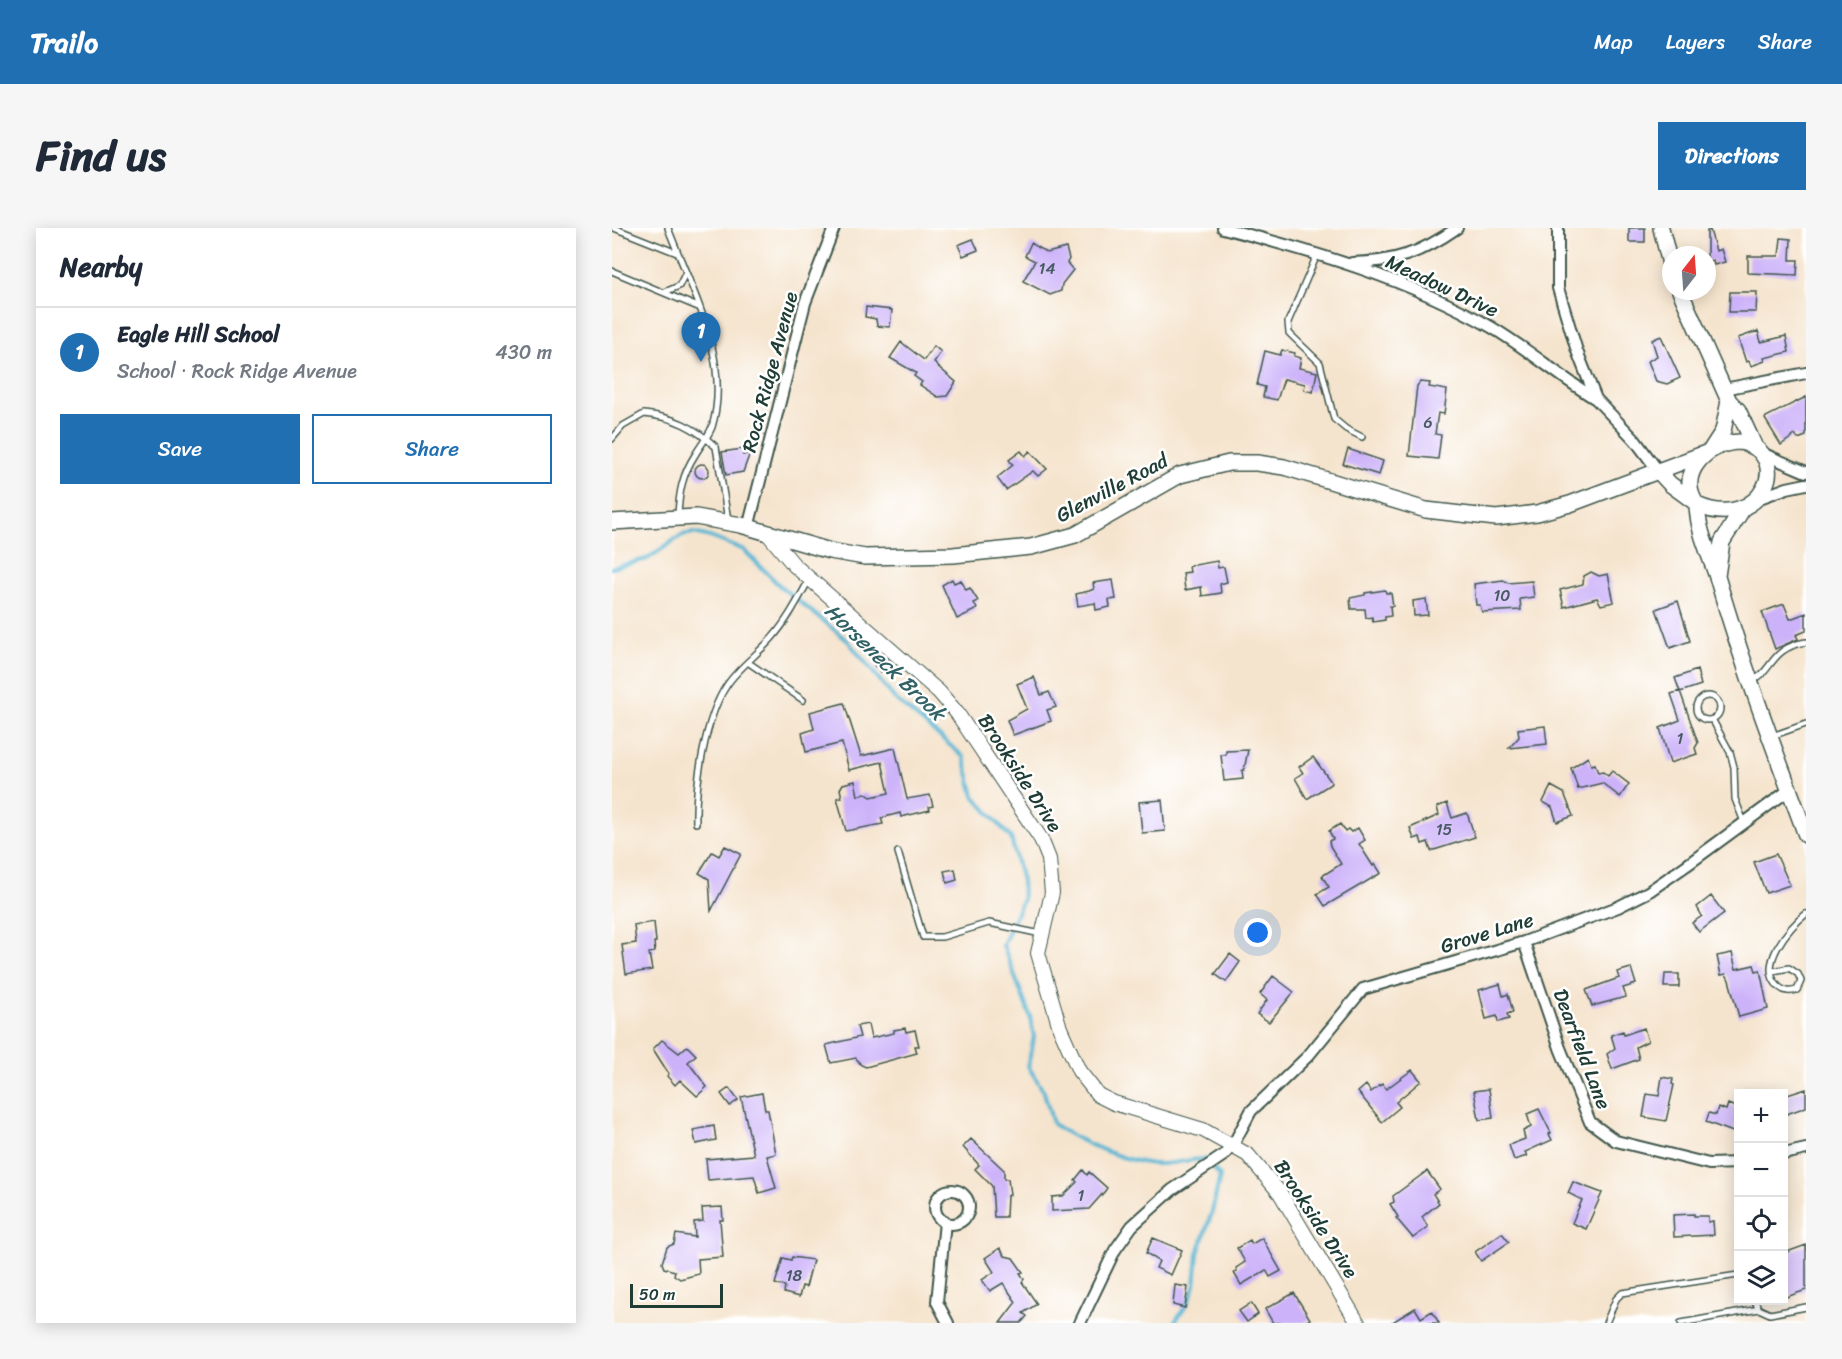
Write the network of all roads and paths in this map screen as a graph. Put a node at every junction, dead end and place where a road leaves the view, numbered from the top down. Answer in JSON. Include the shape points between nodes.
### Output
{"nodes":[{"id":1,"x":614,"y":228,"type":"edge"},
{"id":2,"x":668,"y":228,"type":"edge"},
{"id":3,"x":834,"y":228,"type":"edge"},
{"id":4,"x":1223,"y":228,"type":"edge"},
{"id":5,"x":1457,"y":228,"type":"edge"},
{"id":6,"x":1558,"y":228,"type":"edge"},
{"id":7,"x":1661,"y":228,"type":"edge"},
{"id":8,"x":1666,"y":246,"type":"edge"},
{"id":9,"x":677,"y":253,"type":"junction"},
{"id":10,"x":1318,"y":254,"type":"junction"},
{"id":11,"x":1347,"y":263,"type":"junction"},
{"id":12,"x":612,"y":271,"type":"edge"},
{"id":13,"x":685,"y":272,"type":"junction"},
{"id":14,"x":664,"y":292,"type":"junction"},
{"id":15,"x":1684,"y":300,"type":"edge"},
{"id":16,"x":698,"y":307,"type":"junction"},
{"id":17,"x":1806,"y":373,"type":"edge"},
{"id":18,"x":1726,"y":395,"type":"junction"},
{"id":19,"x":1596,"y":399,"type":"junction"},
{"id":20,"x":1362,"y":437,"type":"dead end"},
{"id":21,"x":706,"y":438,"type":"junction"},
{"id":22,"x":612,"y":439,"type":"edge"},
{"id":23,"x":1759,"y":449,"type":"junction"},
{"id":24,"x":1709,"y":450,"type":"junction"},
{"id":25,"x":1659,"y":472,"type":"junction"},
{"id":26,"x":1806,"y":472,"type":"edge"},
{"id":27,"x":1806,"y":484,"type":"edge"},
{"id":28,"x":1757,"y":499,"type":"junction"},
{"id":29,"x":1696,"y":504,"type":"junction"},
{"id":30,"x":1742,"y":510,"type":"junction"},
{"id":31,"x":678,"y":516,"type":"junction"},
{"id":32,"x":612,"y":522,"type":"edge"},
{"id":33,"x":729,"y":522,"type":"junction"},
{"id":34,"x":748,"y":528,"type":"junction"},
{"id":35,"x":769,"y":535,"type":"junction"},
{"id":36,"x":1717,"y":576,"type":"junction"},
{"id":37,"x":810,"y":578,"type":"junction"},
{"id":38,"x":1806,"y":642,"type":"edge"},
{"id":39,"x":749,"y":663,"type":"junction"},
{"id":40,"x":1751,"y":681,"type":"junction"},
{"id":41,"x":803,"y":700,"type":"dead end"},
{"id":42,"x":1712,"y":719,"type":"junction"},
{"id":43,"x":1806,"y":724,"type":"edge"},
{"id":44,"x":1770,"y":736,"type":"junction"},
{"id":45,"x":1789,"y":790,"type":"junction"},
{"id":46,"x":696,"y":823,"type":"dead end"},
{"id":47,"x":1745,"y":823,"type":"junction"},
{"id":48,"x":1806,"y":835,"type":"edge"},
{"id":49,"x":898,"y":852,"type":"dead end"},
{"id":50,"x":1806,"y":914,"type":"edge"},
{"id":51,"x":1041,"y":934,"type":"junction"},
{"id":52,"x":1524,"y":942,"type":"junction"},
{"id":53,"x":1773,"y":971,"type":"junction"},
{"id":54,"x":1806,"y":1149,"type":"edge"},
{"id":55,"x":1228,"y":1150,"type":"junction"},
{"id":56,"x":1788,"y":1153,"type":"edge"},
{"id":57,"x":1734,"y":1163,"type":"edge"},
{"id":58,"x":945,"y":1222,"type":"dead end"},
{"id":59,"x":1734,"y":1276,"type":"edge"},
{"id":60,"x":1757,"y":1305,"type":"edge"},
{"id":61,"x":1806,"y":1307,"type":"edge"},
{"id":62,"x":1759,"y":1309,"type":"junction"},
{"id":63,"x":948,"y":1323,"type":"edge"},
{"id":64,"x":1080,"y":1323,"type":"edge"},
{"id":65,"x":1358,"y":1323,"type":"edge"},
{"id":66,"x":1606,"y":1323,"type":"edge"},
{"id":67,"x":1681,"y":1323,"type":"edge"}],
"edges":[{"from":1,"to":9,"type":"lane"},
{"from":2,"to":9,"type":"lane"},
{"from":3,"to":34,"type":"street","name":"Rock Ridge Avenue","via":[[806,303]]},
{"from":4,"to":10,"type":"street","name":"Meadow Drive"},
{"from":5,"to":11,"type":"street","via":[[1423,250],[1402,258]]},
{"from":6,"to":19,"type":"street","via":[[1558,288]]},
{"from":7,"to":8,"type":"main road"},
{"from":9,"to":13,"type":"lane"},
{"from":10,"to":11,"type":"street","name":"Meadow Drive"},
{"from":10,"to":20,"type":"lane","via":[[1288,322],[1289,333],[1320,363],[1334,419]]},
{"from":11,"to":19,"type":"street","name":"Meadow Drive","via":[[1418,291],[1490,327]]},
{"from":12,"to":14,"type":"lane"},
{"from":13,"to":14,"type":"lane","via":[[679,286]]},
{"from":13,"to":16,"type":"lane"},
{"from":14,"to":16,"type":"lane"},
{"from":15,"to":18,"type":"main road"},
{"from":16,"to":21,"type":"lane","via":[[716,367],[718,406]]},
{"from":17,"to":18,"type":"street"},
{"from":18,"to":23,"type":"main road"},
{"from":18,"to":24,"type":"main road","via":[[1723,431]]},
{"from":19,"to":25,"type":"street"},
{"from":21,"to":22,"type":"lane","via":[[678,420],[644,414],[623,426]]},
{"from":21,"to":31,"type":"lane","via":[[679,489]]},
{"from":21,"to":33,"type":"lane","via":[[716,447]]},
{"from":23,"to":24,"type":"main road","via":[[1733,442]]},
{"from":23,"to":26,"type":"street"},
{"from":23,"to":28,"type":"main road","via":[[1768,469],[1767,482]]},
{"from":24,"to":25,"type":"main road","name":"Glenville Road"},
{"from":24,"to":29,"type":"main road","via":[[1693,473]]},
{"from":25,"to":29,"type":"main road"},
{"from":25,"to":35,"type":"main road","name":"Glenville Road","via":[[1537,513],[1496,518],[1426,510],[1284,467],[1229,463],[1180,475],[1095,526],[1031,547],[941,556],[865,557]]},
{"from":27,"to":28,"type":"street"},
{"from":28,"to":30,"type":"main road"},
{"from":29,"to":30,"type":"main road","via":[[1720,512]]},
{"from":29,"to":36,"type":"main road","via":[[1703,540]]},
{"from":30,"to":36,"type":"main road","via":[[1722,542]]},
{"from":31,"to":32,"type":"main road","name":"Glenville Road"},
{"from":31,"to":33,"type":"main road","name":"Glenville Road"},
{"from":33,"to":34,"type":"main road","name":"Glenville Road"},
{"from":34,"to":35,"type":"main road","name":"Glenville Road"},
{"from":35,"to":37,"type":"street","name":"Brookside Drive"},
{"from":36,"to":40,"type":"main road"},
{"from":37,"to":39,"type":"lane","via":[[773,637]]},
{"from":37,"to":51,"type":"street","name":"Brookside Drive","via":[[939,692],[1029,819],[1041,839],[1052,876],[1052,893]]},
{"from":38,"to":40,"type":"lane","via":[[1776,654],[1758,679]]},
{"from":39,"to":41,"type":"lane"},
{"from":39,"to":46,"type":"lane","via":[[727,684],[718,701],[708,733]]},
{"from":40,"to":44,"type":"main road"},
{"from":42,"to":42,"type":"lane","via":[[1701,717],[1697,711],[1700,700],[1707,697],[1719,704],[1718,715]]},
{"from":42,"to":47,"type":"lane","via":[[1730,752],[1735,799]]},
{"from":43,"to":44,"type":"lane"},
{"from":44,"to":45,"type":"main road"},
{"from":45,"to":47,"type":"street","name":"Grove Lane"},
{"from":45,"to":48,"type":"main road"},
{"from":47,"to":52,"type":"street","name":"Grove Lane","via":[[1648,892],[1600,915]]},
{"from":49,"to":51,"type":"lane","via":[[923,937],[960,933],[985,923]]},
{"from":50,"to":53,"type":"lane","via":[[1778,947]]},
{"from":51,"to":55,"type":"street","name":"Brookside Drive","via":[[1040,964],[1063,1036],[1079,1071],[1098,1095],[1132,1110],[1203,1130]]},
{"from":52,"to":55,"type":"street","name":"Grove Lane","via":[[1363,989],[1308,1056],[1251,1111]]},
{"from":52,"to":57,"type":"street","name":"Dearfield Lane","via":[[1590,1122],[1616,1141],[1709,1164]]},
{"from":53,"to":53,"type":"lane","via":[[1781,989],[1797,990],[1801,981],[1798,974],[1789,968]]},
{"from":54,"to":56,"type":"street"},
{"from":55,"to":64,"type":"street","via":[[1172,1190],[1132,1226],[1115,1250]]},
{"from":55,"to":65,"type":"street","name":"Brookside Drive","via":[[1260,1167],[1280,1193]]},
{"from":58,"to":63,"type":"street","via":[[937,1302]]},
{"from":59,"to":66,"type":"lane","via":[[1622,1293]]},
{"from":60,"to":62,"type":"lane"},
{"from":61,"to":62,"type":"lane","via":[[1770,1314]]},
{"from":62,"to":67,"type":"lane"}]}
